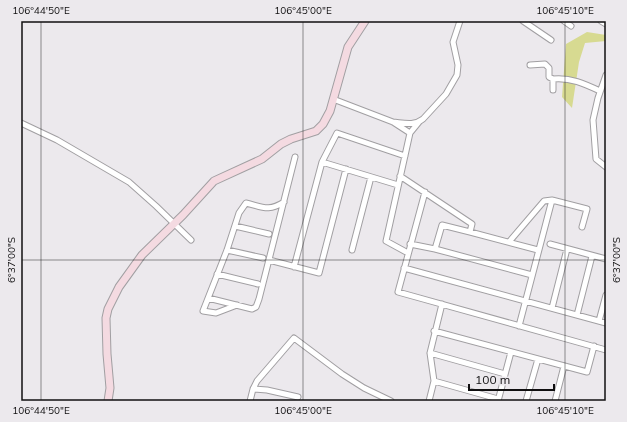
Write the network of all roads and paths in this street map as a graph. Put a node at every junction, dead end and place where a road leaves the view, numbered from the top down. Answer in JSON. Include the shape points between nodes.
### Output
{"nodes":[{"id":1,"x":365,"y":21,"type":"edge"},
{"id":2,"x":460,"y":21,"type":"edge"},
{"id":3,"x":523,"y":21,"type":"edge"},
{"id":4,"x":564,"y":21,"type":"edge"},
{"id":5,"x":601,"y":21,"type":"edge"},
{"id":6,"x":606,"y":24,"type":"edge"},
{"id":7,"x":571,"y":26,"type":"dead end"},
{"id":8,"x":551,"y":40,"type":"dead end"},
{"id":9,"x":530,"y":65,"type":"dead end"},
{"id":10,"x":606,"y":75,"type":"edge"},
{"id":11,"x":552,"y":79,"type":"junction"},
{"id":12,"x":553,"y":90,"type":"dead end"},
{"id":13,"x":600,"y":91,"type":"junction"},
{"id":14,"x":333,"y":99,"type":"junction"},
{"id":15,"x":393,"y":122,"type":"junction"},
{"id":16,"x":419,"y":122,"type":"junction"},
{"id":17,"x":21,"y":123,"type":"edge"},
{"id":18,"x":410,"y":133,"type":"junction"},
{"id":19,"x":405,"y":156,"type":"junction"},
{"id":20,"x":295,"y":157,"type":"dead end"},
{"id":21,"x":322,"y":162,"type":"junction"},
{"id":22,"x":606,"y":167,"type":"edge"},
{"id":23,"x":346,"y":169,"type":"junction"},
{"id":24,"x":400,"y":176,"type":"junction"},
{"id":25,"x":371,"y":177,"type":"junction"},
{"id":26,"x":398,"y":185,"type":"junction"},
{"id":27,"x":425,"y":192,"type":"junction"},
{"id":28,"x":552,"y":200,"type":"junction"},
{"id":29,"x":284,"y":202,"type":"junction"},
{"id":30,"x":174,"y":224,"type":"junction"},
{"id":31,"x":235,"y":226,"type":"junction"},
{"id":32,"x":582,"y":228,"type":"dead end"},
{"id":33,"x":470,"y":232,"type":"junction"},
{"id":34,"x":269,"y":234,"type":"dead end"},
{"id":35,"x":190,"y":240,"type":"dead end"},
{"id":36,"x":509,"y":242,"type":"junction"},
{"id":37,"x":410,"y":244,"type":"junction"},
{"id":38,"x":550,"y":244,"type":"dead end"},
{"id":39,"x":435,"y":249,"type":"junction"},
{"id":40,"x":567,"y":249,"type":"junction"},
{"id":41,"x":227,"y":250,"type":"junction"},
{"id":42,"x":352,"y":250,"type":"dead end"},
{"id":43,"x":538,"y":250,"type":"junction"},
{"id":44,"x":408,"y":252,"type":"junction"},
{"id":45,"x":592,"y":256,"type":"junction"},
{"id":46,"x":263,"y":258,"type":"dead end"},
{"id":47,"x":606,"y":259,"type":"edge"},
{"id":48,"x":269,"y":260,"type":"junction"},
{"id":49,"x":294,"y":267,"type":"junction"},
{"id":50,"x":404,"y":268,"type":"junction"},
{"id":51,"x":217,"y":274,"type":"junction"},
{"id":52,"x":532,"y":275,"type":"junction"},
{"id":53,"x":258,"y":284,"type":"dead end"},
{"id":54,"x":606,"y":295,"type":"edge"},
{"id":55,"x":208,"y":298,"type":"junction"},
{"id":56,"x":525,"y":301,"type":"junction"},
{"id":57,"x":442,"y":304,"type":"junction"},
{"id":58,"x":237,"y":305,"type":"junction"},
{"id":59,"x":552,"y":308,"type":"junction"},
{"id":60,"x":577,"y":315,"type":"junction"},
{"id":61,"x":600,"y":321,"type":"junction"},
{"id":62,"x":606,"y":323,"type":"edge"},
{"id":63,"x":519,"y":326,"type":"junction"},
{"id":64,"x":434,"y":331,"type":"junction"},
{"id":65,"x":594,"y":346,"type":"junction"},
{"id":66,"x":606,"y":350,"type":"edge"},
{"id":67,"x":511,"y":352,"type":"junction"},
{"id":68,"x":430,"y":353,"type":"junction"},
{"id":69,"x":538,"y":359,"type":"junction"},
{"id":70,"x":564,"y":366,"type":"junction"},
{"id":71,"x":505,"y":374,"type":"junction"},
{"id":72,"x":434,"y":381,"type":"junction"},
{"id":73,"x":253,"y":389,"type":"junction"},
{"id":74,"x":298,"y":398,"type":"dead end"},
{"id":75,"x":498,"y":400,"type":"edge"},
{"id":76,"x":108,"y":401,"type":"edge"},
{"id":77,"x":250,"y":401,"type":"edge"},
{"id":78,"x":391,"y":401,"type":"edge"},
{"id":79,"x":429,"y":401,"type":"edge"},
{"id":80,"x":526,"y":401,"type":"edge"},
{"id":81,"x":555,"y":401,"type":"edge"}],
"edges":[{"from":1,"to":14,"type":"street","via":[[348,47]]},
{"from":2,"to":16,"type":"street","via":[[453,42],[458,65],[457,74],[446,94]]},
{"from":3,"to":8,"type":"street"},
{"from":4,"to":7,"type":"street"},
{"from":5,"to":6,"type":"street"},
{"from":9,"to":11,"type":"street","via":[[545,64]]},
{"from":10,"to":13,"type":"street"},
{"from":11,"to":12,"type":"street"},
{"from":11,"to":13,"type":"street","via":[[576,81]]},
{"from":13,"to":22,"type":"street","via":[[593,120],[595,154],[598,162]]},
{"from":14,"to":15,"type":"street"},
{"from":14,"to":30,"type":"street","via":[[326,120],[316,131],[291,139],[262,159],[214,181]]},
{"from":15,"to":16,"type":"street"},
{"from":15,"to":18,"type":"street"},
{"from":16,"to":18,"type":"street"},
{"from":17,"to":30,"type":"street","via":[[57,140],[122,178]]},
{"from":18,"to":19,"type":"street"},
{"from":19,"to":21,"type":"street","via":[[337,132]]},
{"from":19,"to":24,"type":"street"},
{"from":20,"to":29,"type":"street"},
{"from":21,"to":23,"type":"street"},
{"from":21,"to":49,"type":"street"},
{"from":23,"to":25,"type":"street"},
{"from":23,"to":49,"type":"street","via":[[319,273]]},
{"from":24,"to":26,"type":"street"},
{"from":24,"to":27,"type":"street"},
{"from":25,"to":26,"type":"street"},
{"from":25,"to":42,"type":"street"},
{"from":26,"to":44,"type":"street","via":[[386,241]]},
{"from":27,"to":33,"type":"street","via":[[472,224]]},
{"from":27,"to":37,"type":"street"},
{"from":28,"to":32,"type":"street","via":[[587,209]]},
{"from":28,"to":36,"type":"street","via":[[544,201]]},
{"from":28,"to":43,"type":"street"},
{"from":29,"to":31,"type":"street","via":[[269,209],[246,203],[239,213]]},
{"from":29,"to":48,"type":"street"},
{"from":30,"to":35,"type":"street"},
{"from":30,"to":76,"type":"street","via":[[142,255],[119,287],[108,309]]},
{"from":31,"to":34,"type":"street"},
{"from":31,"to":41,"type":"street"},
{"from":33,"to":36,"type":"street"},
{"from":33,"to":39,"type":"street","via":[[442,225]]},
{"from":36,"to":43,"type":"street"},
{"from":37,"to":39,"type":"street"},
{"from":37,"to":44,"type":"street"},
{"from":38,"to":40,"type":"street"},
{"from":39,"to":52,"type":"street"},
{"from":40,"to":45,"type":"street"},
{"from":40,"to":59,"type":"street"},
{"from":41,"to":46,"type":"street"},
{"from":41,"to":51,"type":"street"},
{"from":43,"to":52,"type":"street"},
{"from":44,"to":50,"type":"street"},
{"from":45,"to":47,"type":"street"},
{"from":45,"to":60,"type":"street"},
{"from":48,"to":49,"type":"street"},
{"from":48,"to":58,"type":"street","via":[[256,307],[252,309]]},
{"from":50,"to":56,"type":"street"},
{"from":50,"to":57,"type":"street","via":[[398,292]]},
{"from":51,"to":53,"type":"street"},
{"from":51,"to":55,"type":"street"},
{"from":52,"to":56,"type":"street"},
{"from":54,"to":61,"type":"street"},
{"from":55,"to":58,"type":"street"},
{"from":55,"to":58,"type":"street","via":[[203,311],[216,314]]},
{"from":56,"to":59,"type":"street"},
{"from":56,"to":63,"type":"street"},
{"from":57,"to":63,"type":"street"},
{"from":57,"to":64,"type":"street"},
{"from":59,"to":60,"type":"street"},
{"from":60,"to":61,"type":"street"},
{"from":61,"to":62,"type":"street"},
{"from":63,"to":65,"type":"street"},
{"from":64,"to":67,"type":"street"},
{"from":64,"to":68,"type":"street"},
{"from":65,"to":66,"type":"street"},
{"from":65,"to":70,"type":"street","via":[[587,372]]},
{"from":67,"to":69,"type":"street"},
{"from":67,"to":71,"type":"street"},
{"from":68,"to":71,"type":"street"},
{"from":68,"to":72,"type":"street"},
{"from":69,"to":70,"type":"street"},
{"from":69,"to":80,"type":"street"},
{"from":70,"to":81,"type":"street"},
{"from":71,"to":75,"type":"street"},
{"from":72,"to":75,"type":"street"},
{"from":72,"to":79,"type":"street"},
{"from":73,"to":74,"type":"street"},
{"from":73,"to":77,"type":"street"},
{"from":73,"to":78,"type":"street","via":[[263,373],[294,338],[342,374]]}]}
